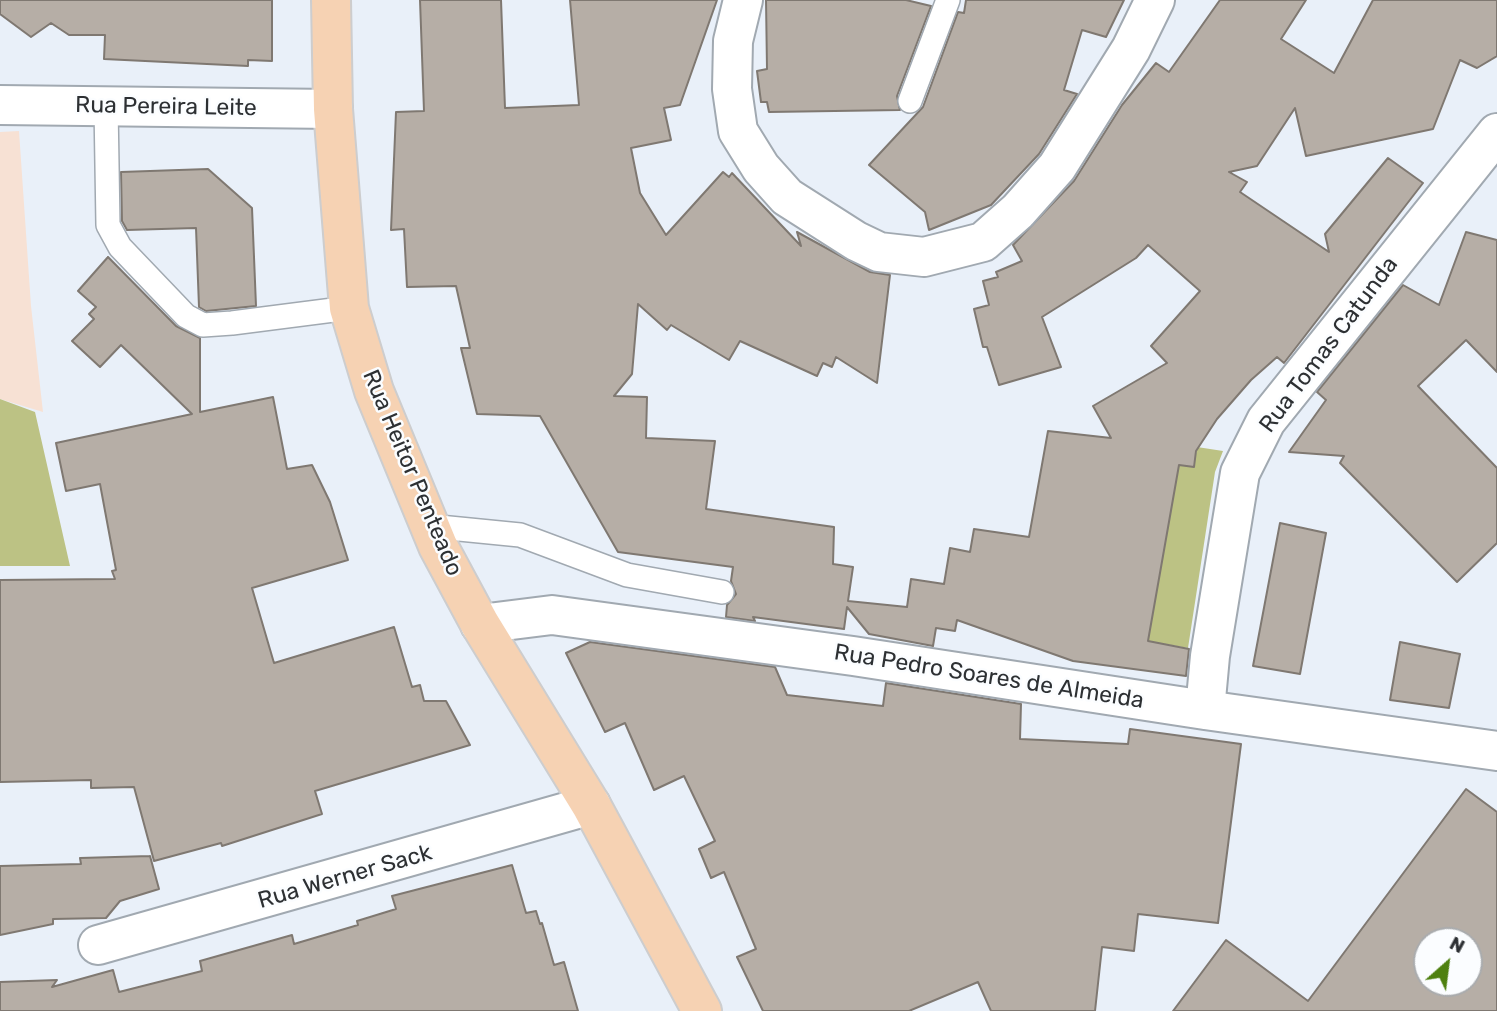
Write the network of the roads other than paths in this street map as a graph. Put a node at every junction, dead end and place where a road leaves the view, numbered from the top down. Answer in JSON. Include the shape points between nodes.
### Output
{"nodes":[{"id":1,"x":331,"y":0,"type":"edge"},
{"id":2,"x":743,"y":0,"type":"edge"},
{"id":3,"x":948,"y":0,"type":"edge"},
{"id":4,"x":1155,"y":0,"type":"edge"},
{"id":5,"x":911,"y":101,"type":"dead end"},
{"id":6,"x":0,"y":105,"type":"edge"},
{"id":7,"x":106,"y":106,"type":"junction"},
{"id":8,"x":333,"y":109,"type":"junction"},
{"id":9,"x":1497,"y":133,"type":"edge"},
{"id":10,"x":349,"y":309,"type":"junction"},
{"id":11,"x":429,"y":526,"type":"junction"},
{"id":12,"x":722,"y":592,"type":"dead end"},
{"id":13,"x":480,"y":624,"type":"junction"},
{"id":14,"x":1205,"y":710,"type":"junction"},
{"id":15,"x":1497,"y":751,"type":"edge"},
{"id":16,"x":591,"y":805,"type":"junction"},
{"id":17,"x":98,"y":945,"type":"dead end"},
{"id":18,"x":702,"y":1011,"type":"edge"}],
"edges":[{"from":1,"to":8,"type":"main road","name":"Rua Heitor Penteado"},
{"from":2,"to":4,"type":"street","via":[[733,41],[732,89],[738,131],[761,168],[787,197],[856,241],[879,252],[924,257],[983,242],[1018,211],[1057,167],[1131,50]]},
{"from":3,"to":5,"type":"lane"},
{"from":6,"to":7,"type":"street","name":"Rua Pereira Leite"},
{"from":7,"to":8,"type":"street","name":"Rua Pereira Leite"},
{"from":7,"to":10,"type":"lane","via":[[108,225],[120,247],[186,316],[203,325]]},
{"from":8,"to":10,"type":"main road","name":"Rua Heitor Penteado"},
{"from":9,"to":14,"type":"street","name":"Rua Tomas Catunda","via":[[1266,421],[1250,452],[1240,473],[1230,519]]},
{"from":10,"to":11,"type":"main road","name":"Rua Heitor Penteado","via":[[374,391]]},
{"from":11,"to":12,"type":"lane","via":[[520,536],[627,575]]},
{"from":11,"to":13,"type":"main road","name":"Rua Heitor Penteado"},
{"from":13,"to":14,"type":"street","name":"Rua Pedro Soares de Almeida","via":[[552,615]]},
{"from":13,"to":16,"type":"main road","name":"Rua Heitor Penteado"},
{"from":14,"to":15,"type":"street","name":"Rua Pedro Soares de Almeida"},
{"from":16,"to":17,"type":"street","name":"Rua Werner Sack"},
{"from":16,"to":18,"type":"main road","name":"Rua Heitor Penteado"}]}
